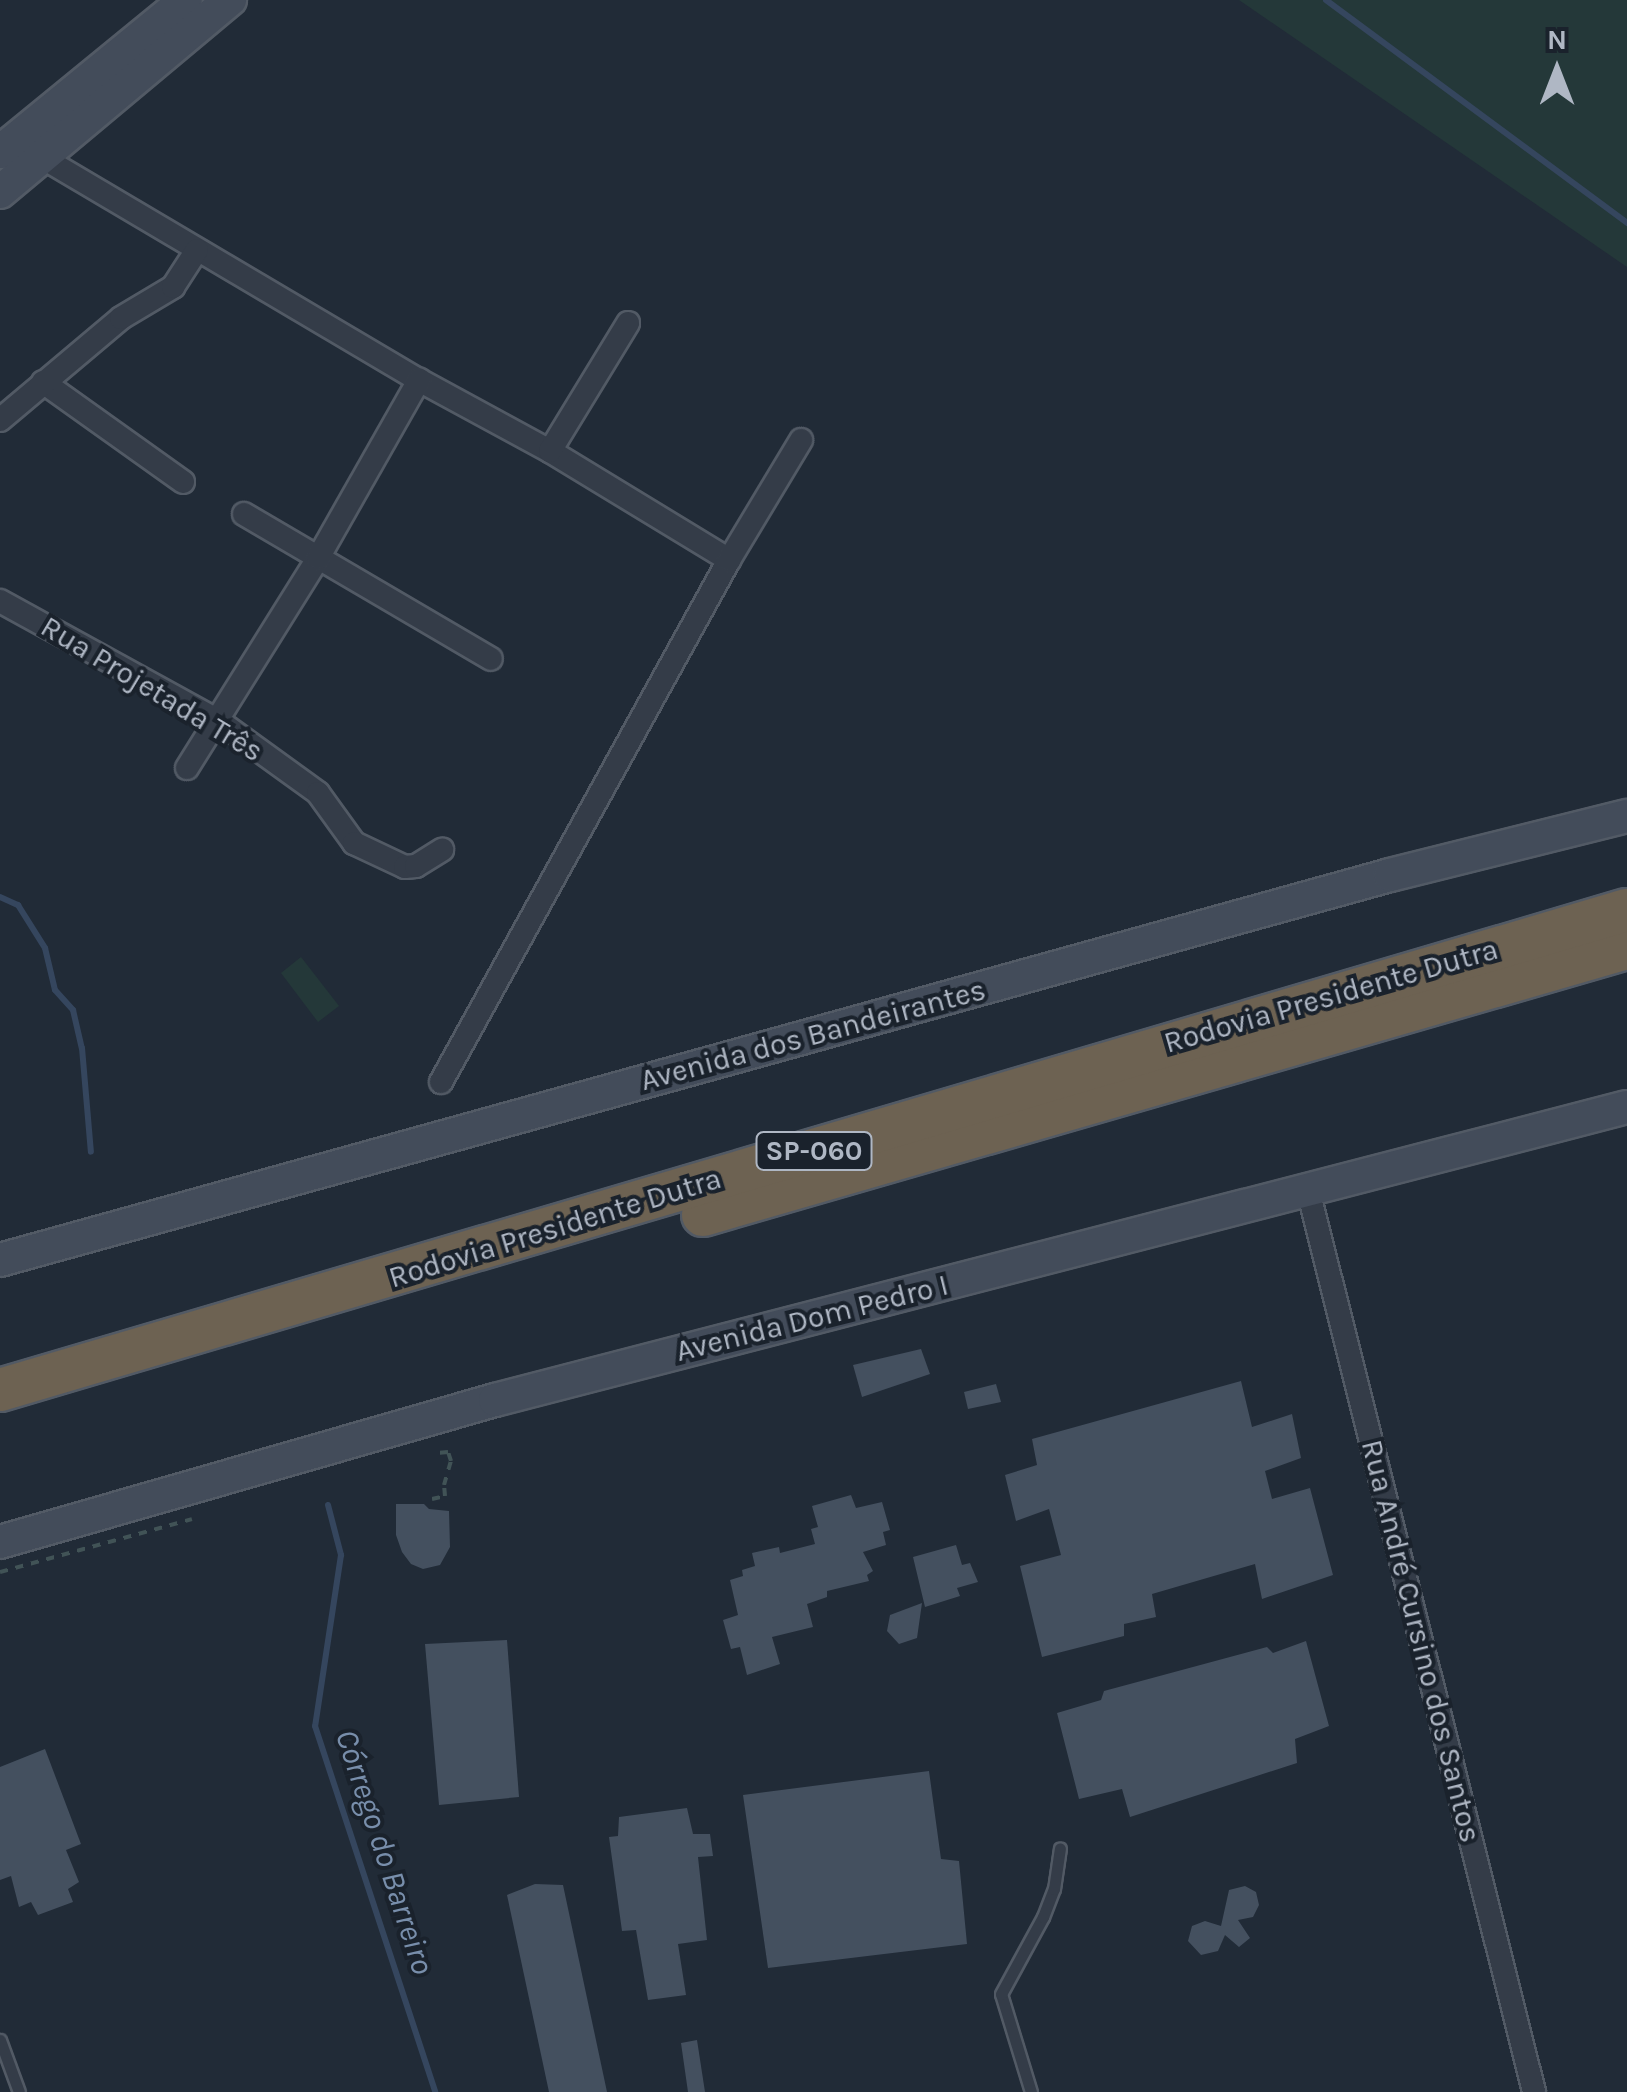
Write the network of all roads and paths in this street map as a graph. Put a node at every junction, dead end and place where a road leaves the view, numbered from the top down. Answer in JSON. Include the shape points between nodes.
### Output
{"nodes":[{"id":1,"x":186,"y":0,"type":"edge"},
{"id":2,"x":230,"y":0,"type":"edge"},
{"id":3,"x":6,"y":147,"type":"edge"},
{"id":4,"x":42,"y":156,"type":"junction"},
{"id":5,"x":0,"y":192,"type":"edge"},
{"id":6,"x":197,"y":250,"type":"junction"},
{"id":7,"x":628,"y":322,"type":"dead end"},
{"id":8,"x":419,"y":380,"type":"junction"},
{"id":9,"x":43,"y":382,"type":"junction"},
{"id":10,"x":0,"y":420,"type":"edge"},
{"id":11,"x":801,"y":440,"type":"dead end"},
{"id":12,"x":550,"y":451,"type":"junction"},
{"id":13,"x":183,"y":482,"type":"dead end"},
{"id":14,"x":244,"y":514,"type":"dead end"},
{"id":15,"x":318,"y":558,"type":"junction"},
{"id":16,"x":729,"y":560,"type":"junction"},
{"id":17,"x":0,"y":601,"type":"edge"},
{"id":18,"x":491,"y":659,"type":"dead end"},
{"id":19,"x":220,"y":722,"type":"junction"},
{"id":20,"x":187,"y":768,"type":"dead end"},
{"id":21,"x":1627,"y":816,"type":"edge"},
{"id":22,"x":442,"y":850,"type":"dead end"},
{"id":23,"x":1627,"y":910,"type":"edge"},
{"id":24,"x":1627,"y":948,"type":"edge"},
{"id":25,"x":441,"y":1082,"type":"dead end"},
{"id":26,"x":1627,"y":1107,"type":"edge"},
{"id":27,"x":1308,"y":1190,"type":"junction"},
{"id":28,"x":0,"y":1260,"type":"edge"},
{"id":29,"x":0,"y":1390,"type":"edge"},
{"id":30,"x":0,"y":1414,"type":"edge"},
{"id":31,"x":438,"y":1453,"type":"dead end"},
{"id":32,"x":432,"y":1499,"type":"dead end"},
{"id":33,"x":192,"y":1518,"type":"dead end"},
{"id":34,"x":0,"y":1542,"type":"edge"},
{"id":35,"x":0,"y":1572,"type":"edge"},
{"id":36,"x":1060,"y":1848,"type":"dead end"},
{"id":37,"x":0,"y":2040,"type":"edge"},
{"id":38,"x":20,"y":2092,"type":"edge"},
{"id":39,"x":1032,"y":2092,"type":"edge"},
{"id":40,"x":1534,"y":2092,"type":"edge"}],
"edges":[{"from":1,"to":3,"type":"main road"},
{"from":2,"to":4,"type":"main road"},
{"from":3,"to":4,"type":"street"},
{"from":4,"to":5,"type":"main road"},
{"from":4,"to":6,"type":"street"},
{"from":6,"to":8,"type":"street"},
{"from":6,"to":9,"type":"street","via":[[173,288],[120,318]]},
{"from":7,"to":12,"type":"street"},
{"from":8,"to":12,"type":"street"},
{"from":8,"to":15,"type":"street"},
{"from":9,"to":10,"type":"street"},
{"from":9,"to":13,"type":"street"},
{"from":11,"to":16,"type":"street"},
{"from":12,"to":16,"type":"street"},
{"from":14,"to":15,"type":"street"},
{"from":15,"to":18,"type":"street"},
{"from":15,"to":19,"type":"street"},
{"from":16,"to":25,"type":"street"},
{"from":17,"to":19,"type":"street","name":"Rua Projetada Três"},
{"from":19,"to":20,"type":"street"},
{"from":19,"to":22,"type":"street","name":"Rua Projetada Três","via":[[318,792],[354,843],[405,867]]},
{"from":21,"to":28,"type":"main road","name":"Avenida dos Bandeirantes","via":[[1390,875]]},
{"from":23,"to":29,"type":"highway","name":"Rodovia Presidente Dutra","number":"SP-060"},
{"from":24,"to":30,"type":"highway","name":"Rodovia Presidente Dutra","number":"SP-060"},
{"from":26,"to":27,"type":"main road","name":"Avenida Dom Pedro I"},
{"from":27,"to":34,"type":"main road","name":"Avenida Dom Pedro I","via":[[494,1400]]},
{"from":27,"to":40,"type":"street","name":"Rua André Cursino dos Santos"},
{"from":31,"to":32,"type":"path","via":[[448,1452],[452,1461],[445,1496]]},
{"from":33,"to":35,"type":"path"},
{"from":36,"to":39,"type":"lane","via":[[1043,1917],[1001,1994]]},
{"from":37,"to":38,"type":"lane"}]}
